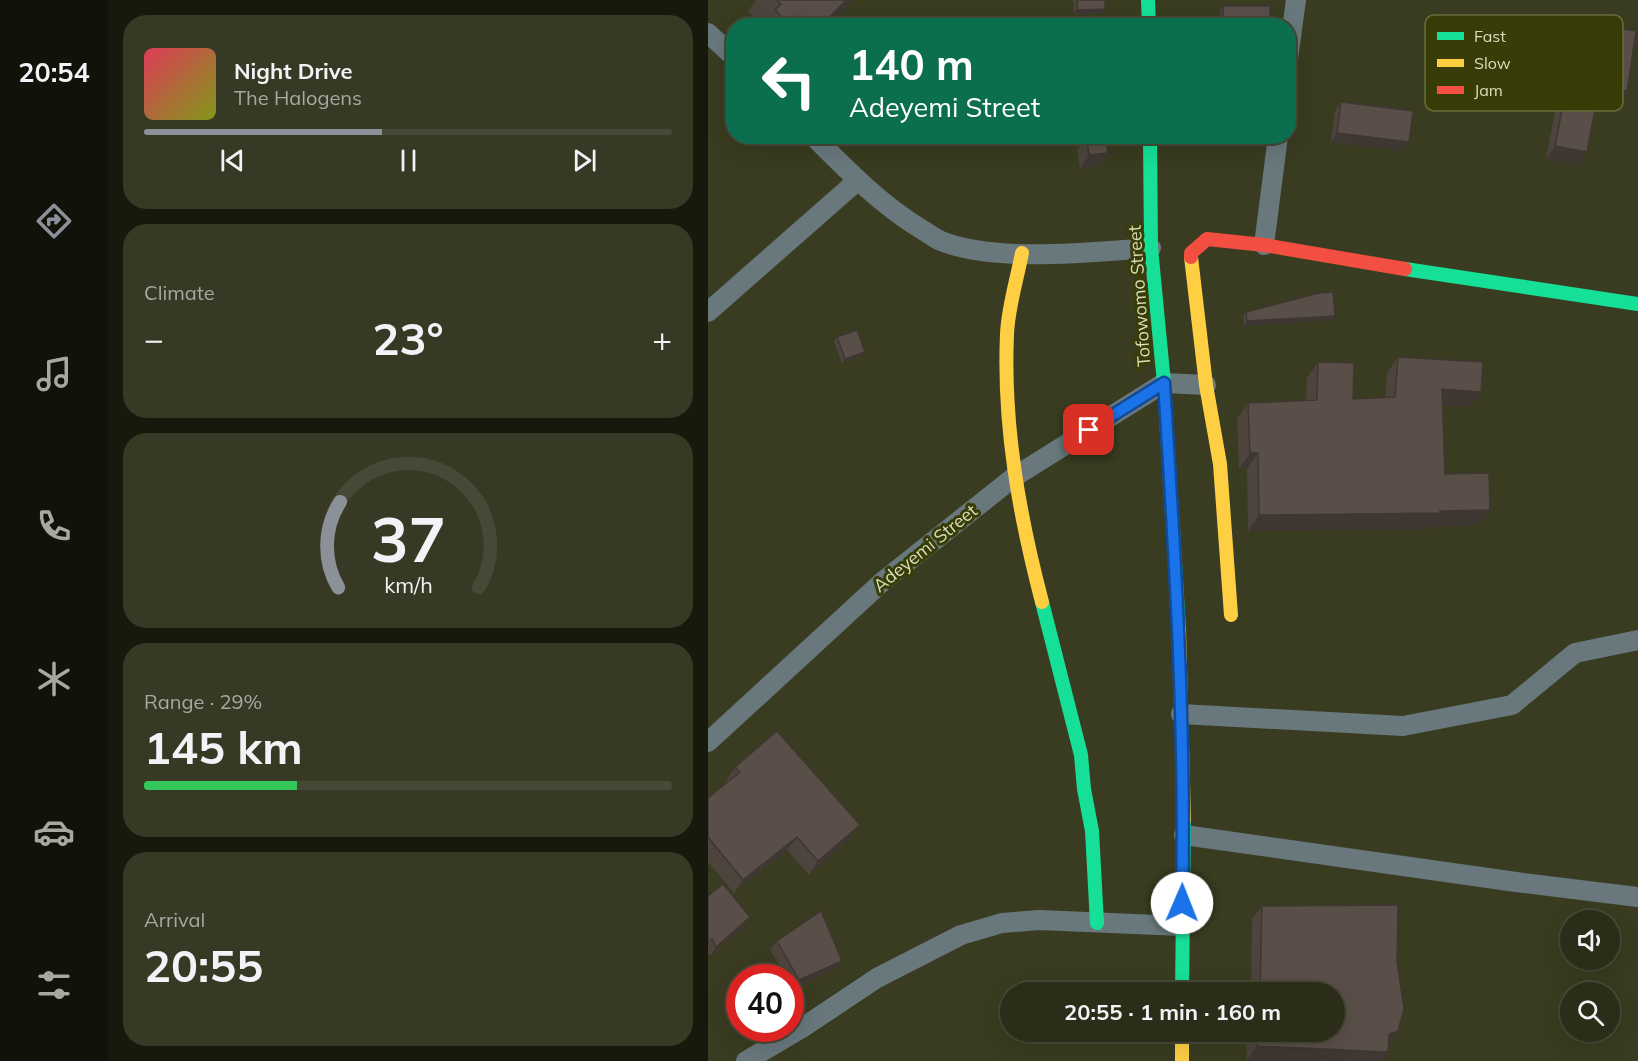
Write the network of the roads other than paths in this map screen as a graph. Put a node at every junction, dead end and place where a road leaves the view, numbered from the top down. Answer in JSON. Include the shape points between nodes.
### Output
{"nodes":[{"id":1,"x":1148,"y":0,"type":"edge"},
{"id":2,"x":1296,"y":0,"type":"edge"},
{"id":3,"x":1149,"y":18,"type":"edge"},
{"id":4,"x":1294,"y":18,"type":"edge"},
{"id":5,"x":708,"y":33,"type":"edge"},
{"id":6,"x":726,"y":50,"type":"edge"},
{"id":7,"x":821,"y":144,"type":"edge"},
{"id":8,"x":1150,"y":144,"type":"edge"},
{"id":9,"x":1277,"y":144,"type":"edge"},
{"id":10,"x":857,"y":181,"type":"junction"},
{"id":11,"x":1264,"y":245,"type":"junction"},
{"id":12,"x":1151,"y":248,"type":"junction"},
{"id":13,"x":1023,"y":253,"type":"junction"},
{"id":14,"x":1638,"y":304,"type":"edge"},
{"id":15,"x":708,"y":312,"type":"edge"},
{"id":16,"x":1164,"y":383,"type":"junction"},
{"id":17,"x":1206,"y":385,"type":"junction"},
{"id":18,"x":1014,"y":477,"type":"junction"},
{"id":19,"x":1231,"y":615,"type":"dead end"},
{"id":20,"x":1638,"y":640,"type":"edge"},
{"id":21,"x":1181,"y":714,"type":"junction"},
{"id":22,"x":708,"y":742,"type":"edge"},
{"id":23,"x":1184,"y":835,"type":"junction"},
{"id":24,"x":1638,"y":897,"type":"edge"},
{"id":25,"x":1097,"y":923,"type":"junction"},
{"id":26,"x":1182,"y":926,"type":"junction"},
{"id":27,"x":1182,"y":982,"type":"edge"},
{"id":28,"x":1182,"y":1042,"type":"edge"},
{"id":29,"x":746,"y":1061,"type":"edge"},
{"id":30,"x":1182,"y":1061,"type":"edge"}],
"edges":[{"from":1,"to":3,"type":"street"},
{"from":2,"to":4,"type":"street"},
{"from":5,"to":6,"type":"street"},
{"from":7,"to":10,"type":"street"},
{"from":8,"to":12,"type":"street","name":"Tofowomo Street"},
{"from":9,"to":11,"type":"street"},
{"from":10,"to":13,"type":"street","via":[[941,241],[981,251]]},
{"from":10,"to":15,"type":"street"},
{"from":11,"to":14,"type":"street"},
{"from":11,"to":17,"type":"street","via":[[1207,239],[1191,253]]},
{"from":12,"to":13,"type":"street"},
{"from":12,"to":16,"type":"street","name":"Tofowomo Street"},
{"from":13,"to":18,"type":"street","via":[[1006,332],[1007,408]]},
{"from":16,"to":17,"type":"street"},
{"from":16,"to":18,"type":"street","name":"Adeyemi Street"},
{"from":16,"to":21,"type":"street","name":"Tofowomo Street","via":[[1178,596]]},
{"from":17,"to":19,"type":"street","via":[[1220,464]]},
{"from":18,"to":22,"type":"street","name":"Adeyemi Street","via":[[882,582]]},
{"from":18,"to":25,"type":"street","via":[[1081,755],[1092,831]]},
{"from":20,"to":21,"type":"street","via":[[1575,653],[1512,705],[1403,726]]},
{"from":21,"to":23,"type":"street","name":"Tofowomo Street"},
{"from":23,"to":24,"type":"street"},
{"from":23,"to":26,"type":"street","name":"Tofowomo Street"},
{"from":25,"to":26,"type":"street"},
{"from":25,"to":29,"type":"street","via":[[1002,923],[961,935],[877,978]]},
{"from":26,"to":27,"type":"street","name":"Tofowomo Street"},
{"from":28,"to":30,"type":"street"}]}
